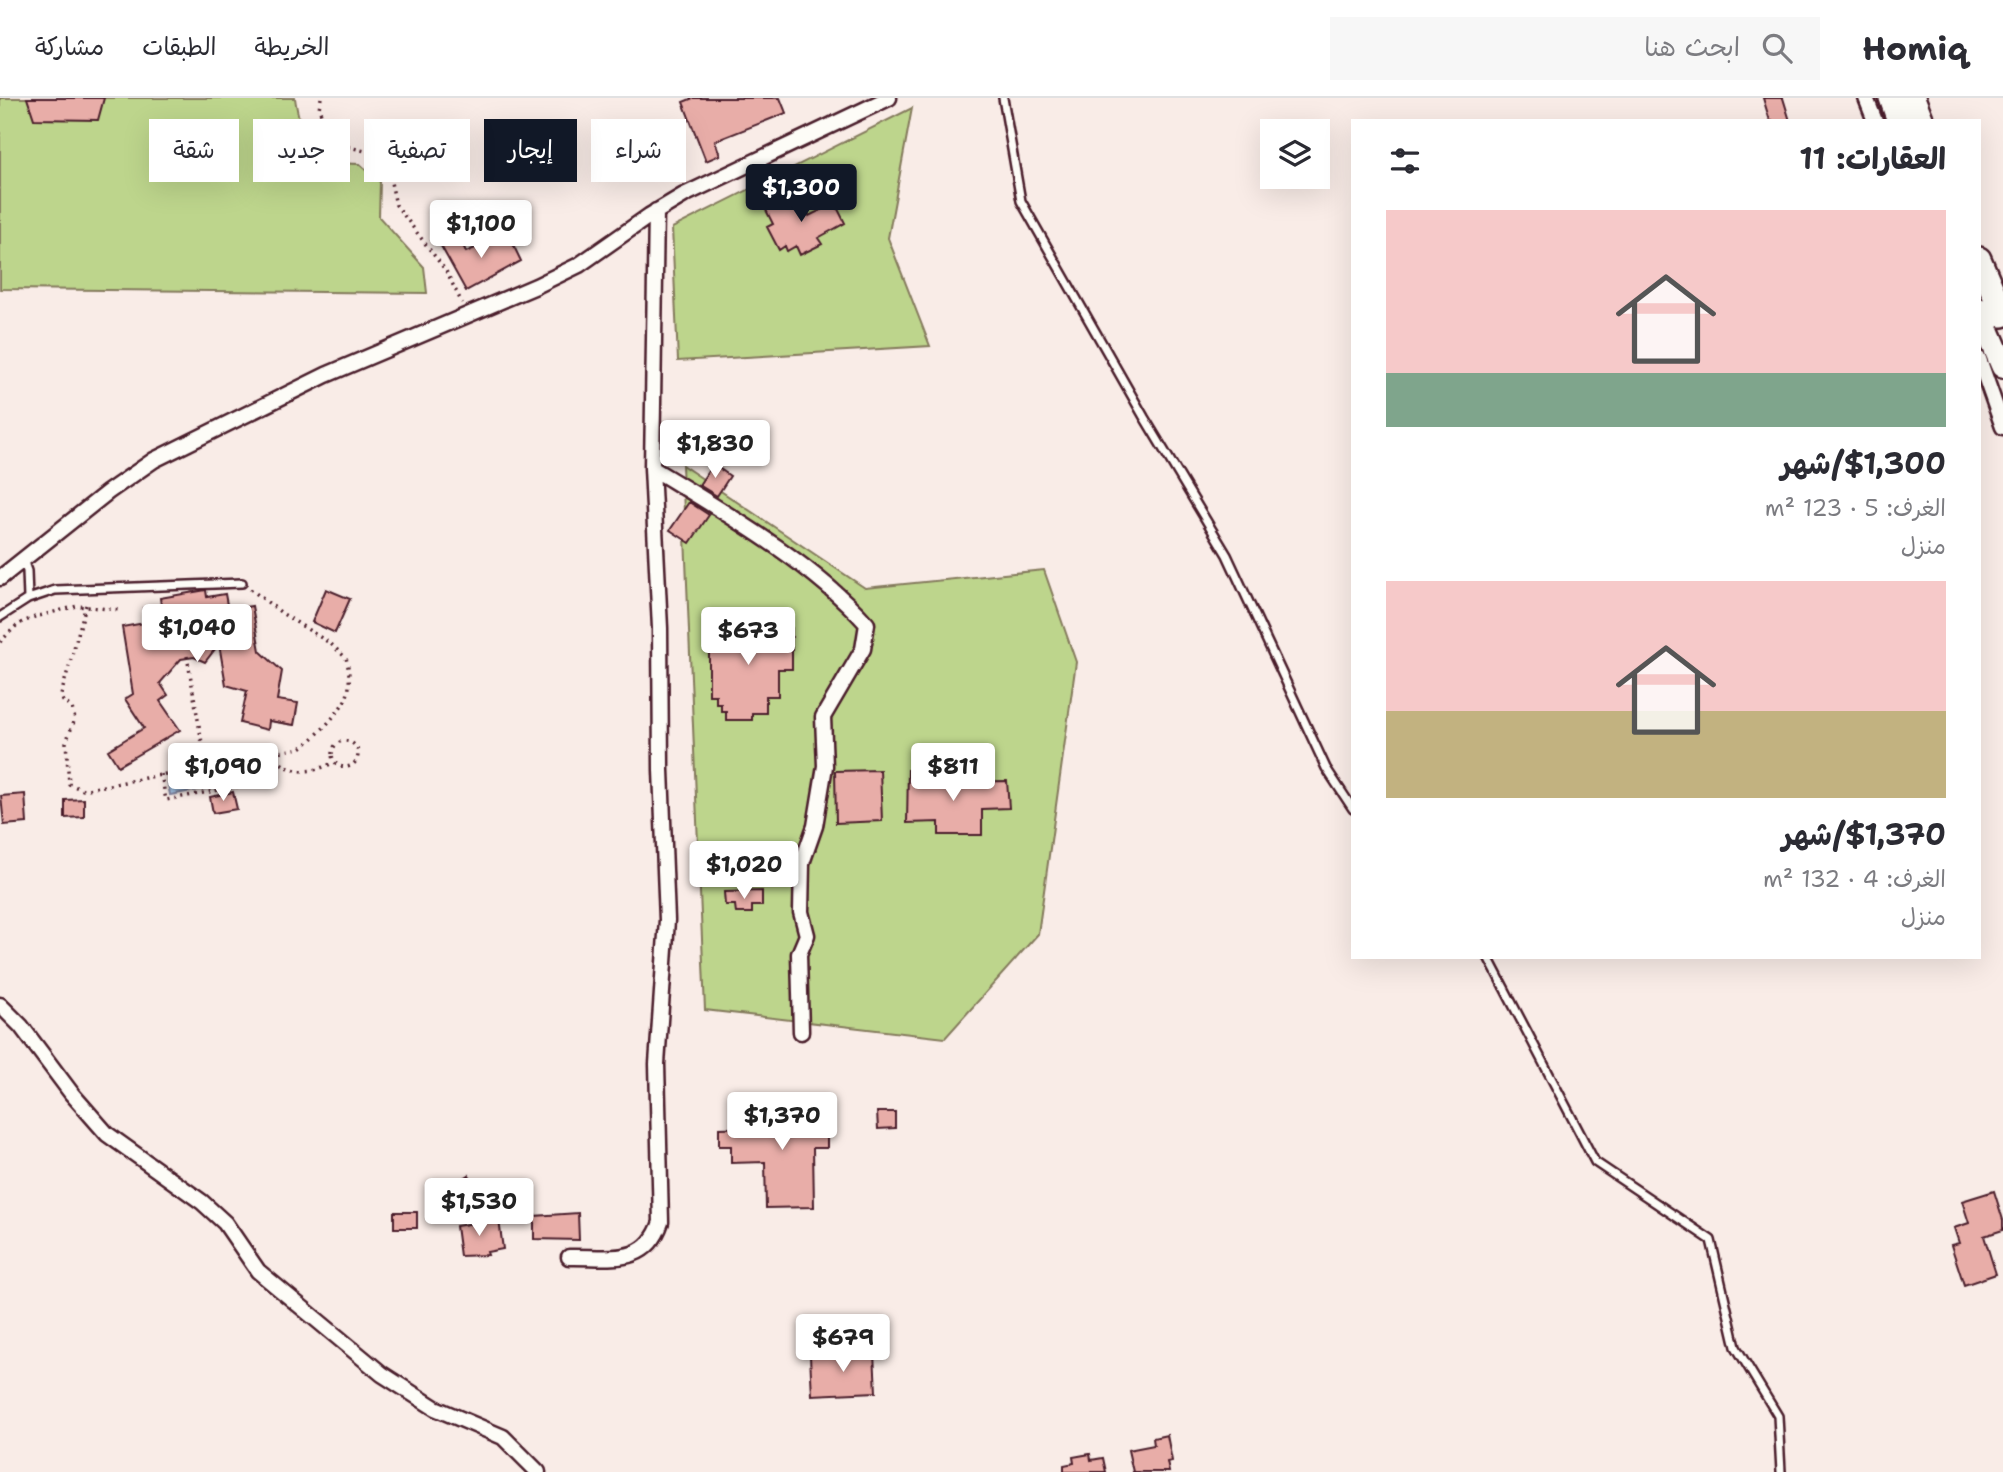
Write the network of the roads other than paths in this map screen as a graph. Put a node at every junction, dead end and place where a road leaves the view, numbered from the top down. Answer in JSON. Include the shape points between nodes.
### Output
{"nodes":[{"id":1,"x":889,"y":98,"type":"edge"},
{"id":2,"x":1003,"y":98,"type":"edge"},
{"id":3,"x":1866,"y":98,"type":"edge"},
{"id":4,"x":1891,"y":98,"type":"edge"},
{"id":5,"x":1913,"y":98,"type":"edge"},
{"id":6,"x":1874,"y":119,"type":"edge"},
{"id":7,"x":1898,"y":119,"type":"edge"},
{"id":8,"x":1921,"y":119,"type":"edge"},
{"id":9,"x":656,"y":211,"type":"junction"},
{"id":10,"x":1981,"y":263,"type":"edge"},
{"id":11,"x":1981,"y":315,"type":"edge"},
{"id":12,"x":2003,"y":315,"type":"edge"},
{"id":13,"x":1981,"y":365,"type":"edge"},
{"id":14,"x":2003,"y":366,"type":"edge"},
{"id":15,"x":2003,"y":427,"type":"edge"},
{"id":16,"x":652,"y":468,"type":"junction"},
{"id":17,"x":23,"y":560,"type":"junction"},
{"id":18,"x":0,"y":578,"type":"edge"},
{"id":19,"x":242,"y":583,"type":"road end"},
{"id":20,"x":28,"y":599,"type":"junction"},
{"id":21,"x":0,"y":617,"type":"edge"},
{"id":22,"x":1351,"y":806,"type":"edge"},
{"id":23,"x":1489,"y":959,"type":"edge"},
{"id":24,"x":0,"y":1005,"type":"edge"},
{"id":25,"x":801,"y":1032,"type":"dead end"},
{"id":26,"x":569,"y":1257,"type":"dead end"},
{"id":27,"x":538,"y":1472,"type":"edge"},
{"id":28,"x":1780,"y":1472,"type":"edge"}],
"edges":[{"from":1,"to":9,"type":"street"},
{"from":2,"to":22,"type":"lane","via":[[1021,201],[1227,555],[1326,768]]},
{"from":3,"to":6,"type":"street"},
{"from":4,"to":7,"type":"highway"},
{"from":5,"to":8,"type":"highway"},
{"from":9,"to":16,"type":"street"},
{"from":9,"to":17,"type":"street","via":[[579,265],[326,375],[155,460]]},
{"from":10,"to":12,"type":"highway"},
{"from":11,"to":14,"type":"highway"},
{"from":13,"to":15,"type":"street"},
{"from":16,"to":25,"type":"street","via":[[732,517],[844,599],[867,624],[863,649],[823,717],[825,766],[816,826],[802,863],[801,912],[807,935],[799,954]]},
{"from":16,"to":26,"type":"street","via":[[667,920],[657,1065],[661,1222],[654,1241],[631,1256]]},
{"from":17,"to":18,"type":"street"},
{"from":17,"to":20,"type":"lane"},
{"from":19,"to":20,"type":"lane","via":[[55,590]]},
{"from":20,"to":21,"type":"lane"},
{"from":23,"to":28,"type":"lane","via":[[1595,1161],[1711,1240],[1736,1348],[1778,1416]]},
{"from":24,"to":27,"type":"street","via":[[107,1134],[225,1223],[258,1271],[382,1374],[435,1408],[503,1437]]}]}
